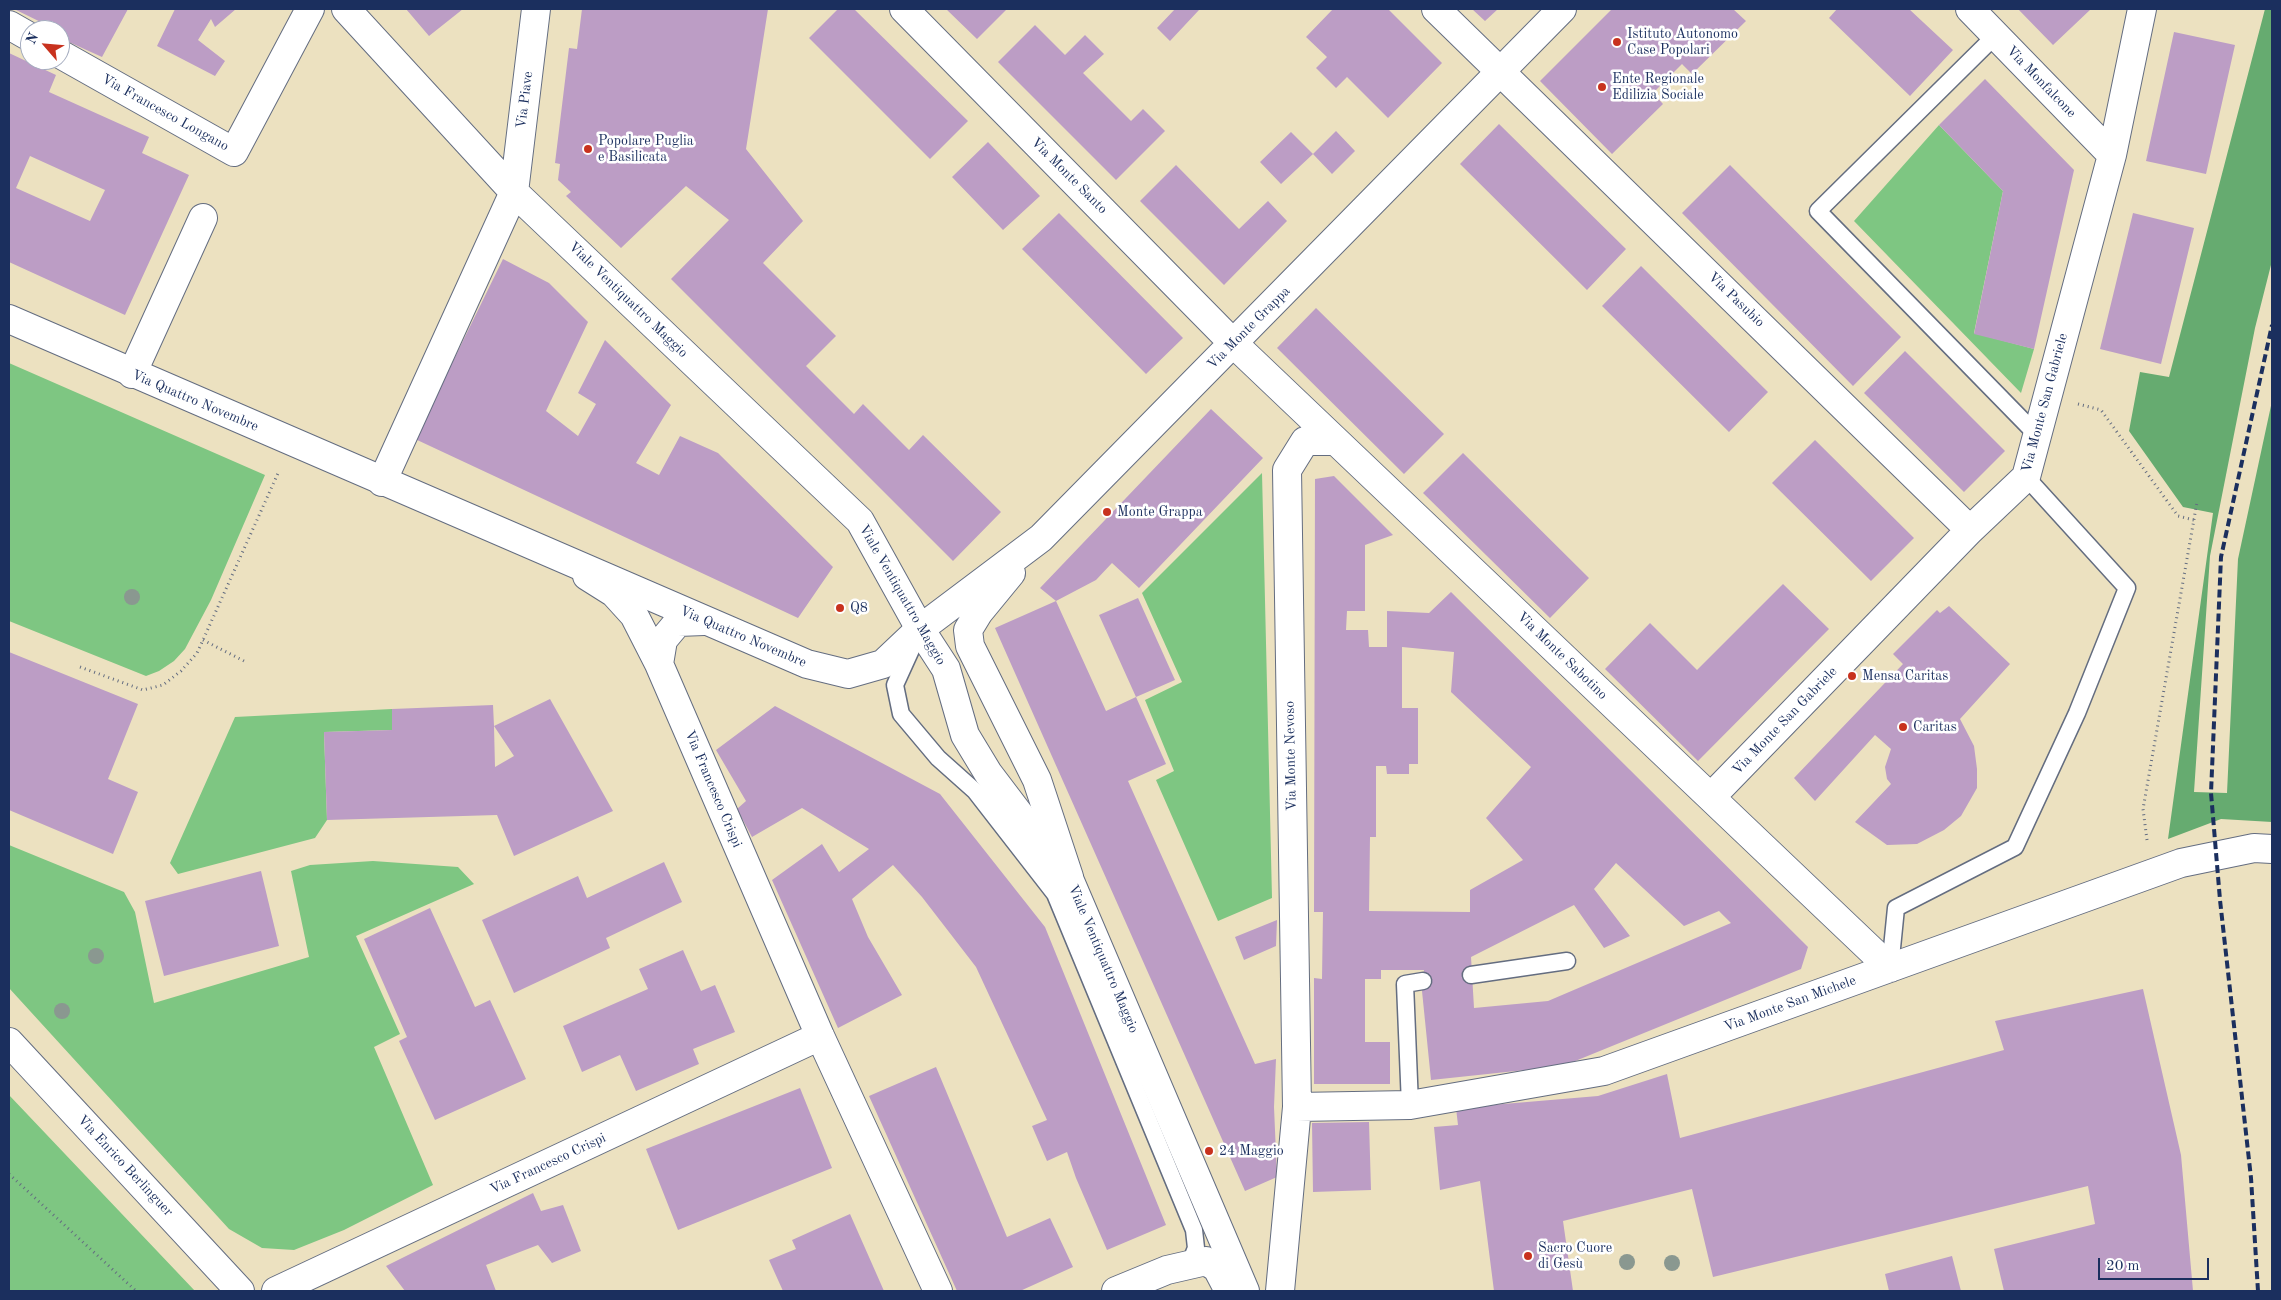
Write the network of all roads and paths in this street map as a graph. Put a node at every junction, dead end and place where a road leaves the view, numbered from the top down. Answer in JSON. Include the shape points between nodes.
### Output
{"nodes":[{"id":1,"x":310,"y":9,"type":"edge"},
{"id":2,"x":346,"y":9,"type":"edge"},
{"id":3,"x":536,"y":9,"type":"edge"},
{"id":4,"x":904,"y":9,"type":"edge"},
{"id":5,"x":1436,"y":9,"type":"edge"},
{"id":6,"x":1562,"y":9,"type":"edge"},
{"id":7,"x":1970,"y":9,"type":"edge"},
{"id":8,"x":2139,"y":11,"type":"edge"},
{"id":9,"x":9,"y":25,"type":"edge"},
{"id":10,"x":20,"y":31,"type":"edge"},
{"id":11,"x":1996,"y":35,"type":"junction"},
{"id":12,"x":70,"y":60,"type":"edge"},
{"id":13,"x":1501,"y":71,"type":"junction"},
{"id":14,"x":2112,"y":155,"type":"junction"},
{"id":15,"x":514,"y":192,"type":"junction"},
{"id":16,"x":204,"y":218,"type":"dead end"},
{"id":17,"x":9,"y":320,"type":"edge"},
{"id":18,"x":1233,"y":344,"type":"junction"},
{"id":19,"x":132,"y":374,"type":"junction"},
{"id":20,"x":2047,"y":396,"type":"junction"},
{"id":21,"x":2036,"y":434,"type":"junction"},
{"id":22,"x":1335,"y":441,"type":"junction"},
{"id":23,"x":292,"y":443,"type":"junction"},
{"id":24,"x":2026,"y":477,"type":"junction"},
{"id":25,"x":382,"y":482,"type":"junction"},
{"id":26,"x":2198,"y":502,"type":"dead end"},
{"id":27,"x":2194,"y":520,"type":"junction"},
{"id":28,"x":1970,"y":530,"type":"junction"},
{"id":29,"x":1041,"y":538,"type":"junction"},
{"id":30,"x":560,"y":559,"type":"junction"},
{"id":31,"x":704,"y":621,"type":"junction"},
{"id":32,"x":920,"y":629,"type":"junction"},
{"id":33,"x":203,"y":640,"type":"junction"},
{"id":34,"x":244,"y":660,"type":"dead end"},
{"id":35,"x":659,"y":664,"type":"junction"},
{"id":36,"x":80,"y":667,"type":"dead end"},
{"id":37,"x":1711,"y":798,"type":"junction"},
{"id":38,"x":2272,"y":849,"type":"edge"},
{"id":39,"x":2152,"y":873,"type":"junction"},
{"id":40,"x":1070,"y":881,"type":"junction"},
{"id":41,"x":1567,"y":961,"type":"dead end"},
{"id":42,"x":1890,"y":968,"type":"junction"},
{"id":43,"x":1471,"y":975,"type":"dead end"},
{"id":44,"x":1423,"y":981,"type":"dead end"},
{"id":45,"x":820,"y":1036,"type":"junction"},
{"id":46,"x":9,"y":1042,"type":"edge"},
{"id":47,"x":1410,"y":1105,"type":"junction"},
{"id":48,"x":1297,"y":1106,"type":"junction"},
{"id":49,"x":9,"y":1174,"type":"edge"},
{"id":50,"x":1167,"y":1270,"type":"junction"},
{"id":51,"x":136,"y":1291,"type":"edge"},
{"id":52,"x":240,"y":1291,"type":"edge"},
{"id":53,"x":276,"y":1291,"type":"edge"},
{"id":54,"x":938,"y":1291,"type":"edge"},
{"id":55,"x":1116,"y":1291,"type":"edge"},
{"id":56,"x":1229,"y":1291,"type":"edge"},
{"id":57,"x":1245,"y":1291,"type":"edge"},
{"id":58,"x":1280,"y":1291,"type":"edge"}],
"edges":[{"from":1,"to":12,"type":"street","name":"Via Francesco Longano","via":[[234,152]]},
{"from":2,"to":15,"type":"street","name":"Viale Ventiquattro Maggio"},
{"from":3,"to":15,"type":"street","name":"Via Piave"},
{"from":4,"to":18,"type":"street","name":"Via Monte Santo"},
{"from":5,"to":13,"type":"street","name":"Via Pasubio"},
{"from":6,"to":13,"type":"street","name":"Via Monte Grappa"},
{"from":7,"to":11,"type":"street","name":"Via Monfalcone"},
{"from":8,"to":14,"type":"street","name":"Via Monte San Gabriele"},
{"from":9,"to":10,"type":"street"},
{"from":11,"to":14,"type":"street","name":"Via Monfalcone"},
{"from":11,"to":21,"type":"lane","via":[[1818,211]]},
{"from":13,"to":18,"type":"street","name":"Via Monte Grappa"},
{"from":13,"to":28,"type":"street","name":"Via Pasubio"},
{"from":14,"to":20,"type":"street","name":"Via Monte San Gabriele"},
{"from":15,"to":25,"type":"street"},
{"from":15,"to":32,"type":"street","name":"Viale Ventiquattro Maggio","via":[[860,521]]},
{"from":16,"to":19,"type":"street"},
{"from":17,"to":19,"type":"street","name":"Via Quattro Novembre"},
{"from":18,"to":22,"type":"street","name":"Via Monte Sabotino"},
{"from":18,"to":29,"type":"street","name":"Via Monte Grappa"},
{"from":19,"to":23,"type":"street","name":"Via Quattro Novembre"},
{"from":20,"to":21,"type":"street","name":"Via Monte San Gabriele"},
{"from":20,"to":27,"type":"path","via":[[2101,410],[2178,516]]},
{"from":21,"to":24,"type":"street","name":"Via Monte San Gabriele"},
{"from":22,"to":37,"type":"street","name":"Via Monte Sabotino"},
{"from":22,"to":48,"type":"street","name":"Via Monte Nevoso","via":[[1304,442],[1288,470]]},
{"from":23,"to":25,"type":"street","name":"Via Quattro Novembre"},
{"from":23,"to":33,"type":"path"},
{"from":24,"to":28,"type":"street","name":"Via Monte San Gabriele"},
{"from":24,"to":42,"type":"lane","via":[[2127,588],[2076,713],[2015,847],[1896,908]]},
{"from":25,"to":30,"type":"street","name":"Via Quattro Novembre"},
{"from":26,"to":27,"type":"path"},
{"from":27,"to":39,"type":"path","via":[[2143,809]]},
{"from":28,"to":37,"type":"street","name":"Via Monte San Gabriele"},
{"from":29,"to":32,"type":"street","name":"Via Monte Grappa"},
{"from":29,"to":40,"type":"street","via":[[979,612],[968,630],[970,646],[1038,780]]},
{"from":30,"to":31,"type":"street","name":"Via Quattro Novembre"},
{"from":30,"to":35,"type":"street","name":"Via Quattro Novembre","via":[[619,599],[634,615]]},
{"from":31,"to":32,"type":"street","name":"Via Quattro Novembre","via":[[807,664],[848,674],[883,664]]},
{"from":31,"to":35,"type":"street","via":[[678,622],[663,640]]},
{"from":32,"to":40,"type":"street","name":"Viale Ventiquattro Maggio","via":[[946,669],[965,735],[988,773]]},
{"from":32,"to":50,"type":"lane","via":[[894,685],[901,714],[938,758],[975,791],[1055,894],[1194,1230],[1196,1248],[1192,1258]]},
{"from":33,"to":34,"type":"path"},
{"from":33,"to":36,"type":"path","via":[[181,671],[163,685],[143,690]]},
{"from":35,"to":45,"type":"street","name":"Via Francesco Crispi"},
{"from":37,"to":42,"type":"street","name":"Via Monte Sabotino"},
{"from":38,"to":39,"type":"street","name":"Via Monte San Michele","via":[[2254,848],[2181,862]]},
{"from":39,"to":42,"type":"street","name":"Via Monte San Michele"},
{"from":40,"to":57,"type":"street","name":"Viale Ventiquattro Maggio"},
{"from":41,"to":43,"type":"lane"},
{"from":42,"to":47,"type":"street","name":"Via Monte San Michele","via":[[1604,1071]]},
{"from":44,"to":47,"type":"lane","via":[[1405,984]]},
{"from":45,"to":53,"type":"street","name":"Via Francesco Crispi"},
{"from":45,"to":54,"type":"street","name":"Via Francesco Crispi"},
{"from":46,"to":52,"type":"street","name":"Via Enrico Berlinguer"},
{"from":47,"to":48,"type":"street","name":"Via Monte San Michele"},
{"from":48,"to":58,"type":"street"},
{"from":49,"to":51,"type":"path"},
{"from":50,"to":55,"type":"street"},
{"from":50,"to":56,"type":"street","via":[[1206,1261],[1217,1268]]}]}
